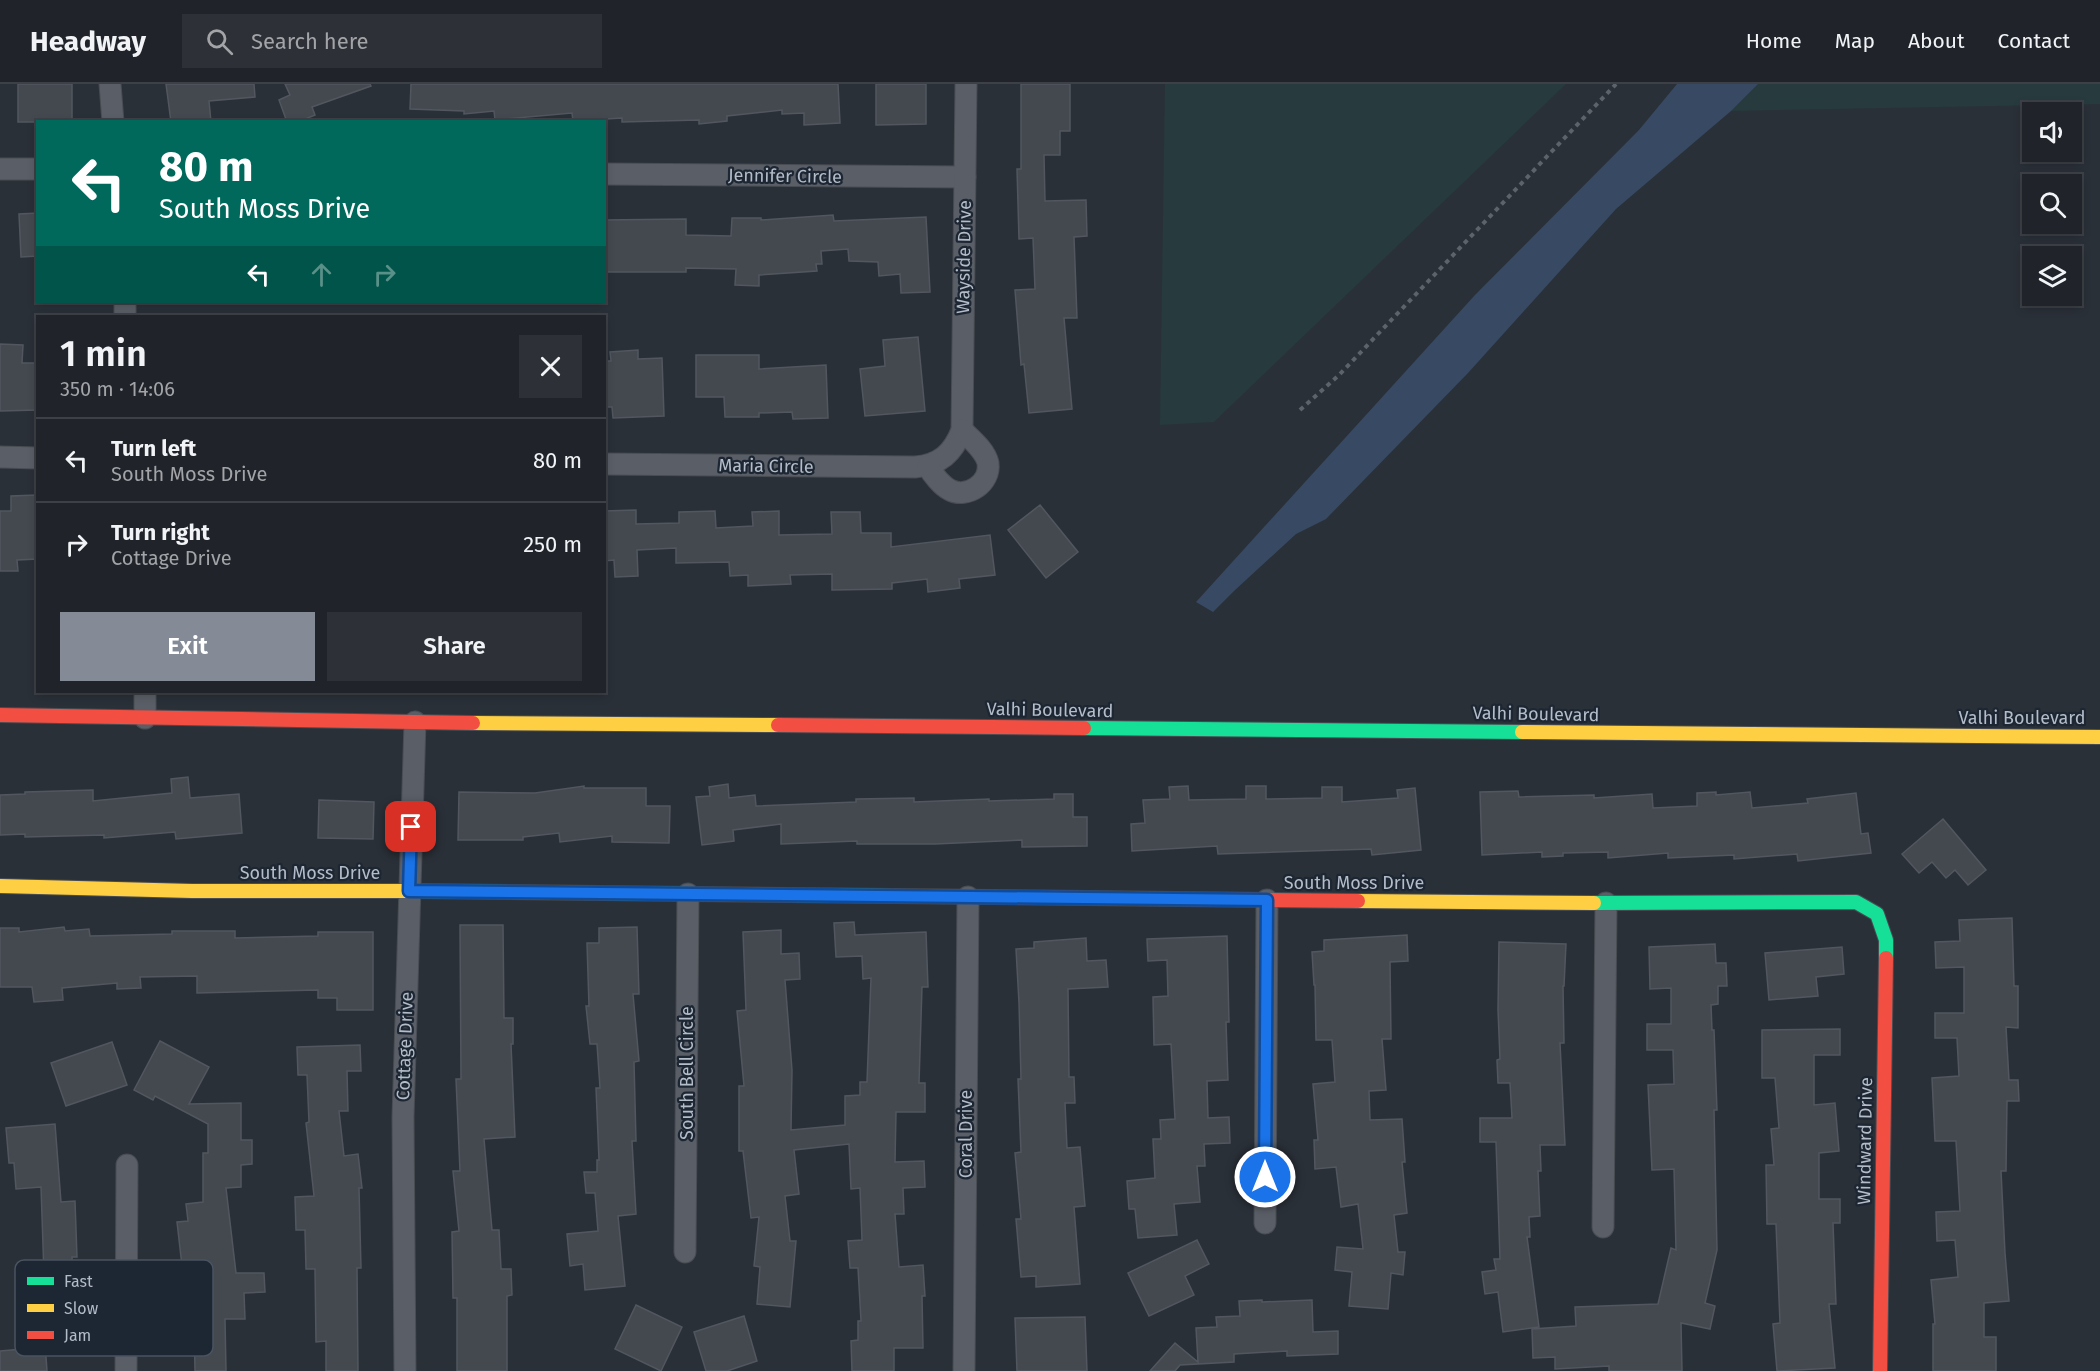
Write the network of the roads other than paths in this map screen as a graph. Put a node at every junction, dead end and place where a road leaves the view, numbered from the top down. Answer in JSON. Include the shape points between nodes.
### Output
{"nodes":[{"id":1,"x":111,"y":84,"type":"edge"},
{"id":2,"x":966,"y":84,"type":"edge"},
{"id":3,"x":113,"y":120,"type":"edge"},
{"id":4,"x":0,"y":169,"type":"edge"},
{"id":5,"x":36,"y":169,"type":"edge"},
{"id":6,"x":606,"y":174,"type":"edge"},
{"id":7,"x":965,"y":177,"type":"junction"},
{"id":8,"x":962,"y":430,"type":"junction"},
{"id":9,"x":0,"y":457,"type":"edge"},
{"id":10,"x":36,"y":458,"type":"edge"},
{"id":11,"x":606,"y":464,"type":"edge"},
{"id":12,"x":928,"y":466,"type":"junction"},
{"id":13,"x":145,"y":693,"type":"edge"},
{"id":14,"x":0,"y":715,"type":"edge"},
{"id":15,"x":145,"y":718,"type":"junction"},
{"id":16,"x":415,"y":722,"type":"junction"},
{"id":17,"x":2100,"y":737,"type":"edge"},
{"id":18,"x":0,"y":886,"type":"edge"},
{"id":19,"x":409,"y":891,"type":"junction"},
{"id":20,"x":688,"y":894,"type":"junction"},
{"id":21,"x":968,"y":897,"type":"junction"},
{"id":22,"x":1267,"y":900,"type":"junction"},
{"id":23,"x":1606,"y":903,"type":"junction"},
{"id":24,"x":1877,"y":914,"type":"joint"},
{"id":25,"x":127,"y":1165,"type":"dead end"},
{"id":26,"x":1265,"y":1223,"type":"dead end"},
{"id":27,"x":1603,"y":1227,"type":"dead end"},
{"id":28,"x":685,"y":1252,"type":"dead end"},
{"id":29,"x":127,"y":1260,"type":"edge"},
{"id":30,"x":126,"y":1356,"type":"edge"},
{"id":31,"x":126,"y":1371,"type":"edge"},
{"id":32,"x":405,"y":1371,"type":"edge"},
{"id":33,"x":964,"y":1371,"type":"edge"},
{"id":34,"x":1880,"y":1371,"type":"edge"}],
"edges":[{"from":1,"to":3,"type":"street"},
{"from":2,"to":7,"type":"street","name":"Wayside Drive"},
{"from":4,"to":5,"type":"street"},
{"from":6,"to":7,"type":"street","name":"Jennifer Circle"},
{"from":7,"to":8,"type":"street","name":"Wayside Drive"},
{"from":8,"to":12,"type":"street","via":[[946,457]]},
{"from":8,"to":12,"type":"street","via":[[988,462],[988,473],[981,485],[968,492],[951,491]]},
{"from":9,"to":10,"type":"street"},
{"from":11,"to":12,"type":"street","name":"Maria Circle"},
{"from":13,"to":15,"type":"street"},
{"from":14,"to":15,"type":"street","name":"Valhi Boulevard"},
{"from":15,"to":16,"type":"street","name":"Valhi Boulevard"},
{"from":16,"to":17,"type":"street","name":"Valhi Boulevard"},
{"from":16,"to":19,"type":"street","name":"Cottage Drive"},
{"from":18,"to":19,"type":"street","name":"South Moss Drive"},
{"from":19,"to":20,"type":"street","name":"South Moss Drive"},
{"from":19,"to":32,"type":"street","name":"Cottage Drive","via":[[403,1117]]},
{"from":20,"to":21,"type":"street","name":"South Moss Drive"},
{"from":20,"to":28,"type":"street","name":"South Bell Circle"},
{"from":21,"to":22,"type":"street","name":"South Moss Drive"},
{"from":21,"to":33,"type":"street","name":"Coral Drive"},
{"from":22,"to":23,"type":"street","name":"South Moss Drive"},
{"from":22,"to":26,"type":"street"},
{"from":23,"to":24,"type":"street","name":"South Moss Drive","via":[[1856,902]]},
{"from":23,"to":27,"type":"street"},
{"from":24,"to":34,"type":"street","name":"Windward Drive","via":[[1886,939]]},
{"from":25,"to":29,"type":"street"},
{"from":30,"to":31,"type":"street"}]}
